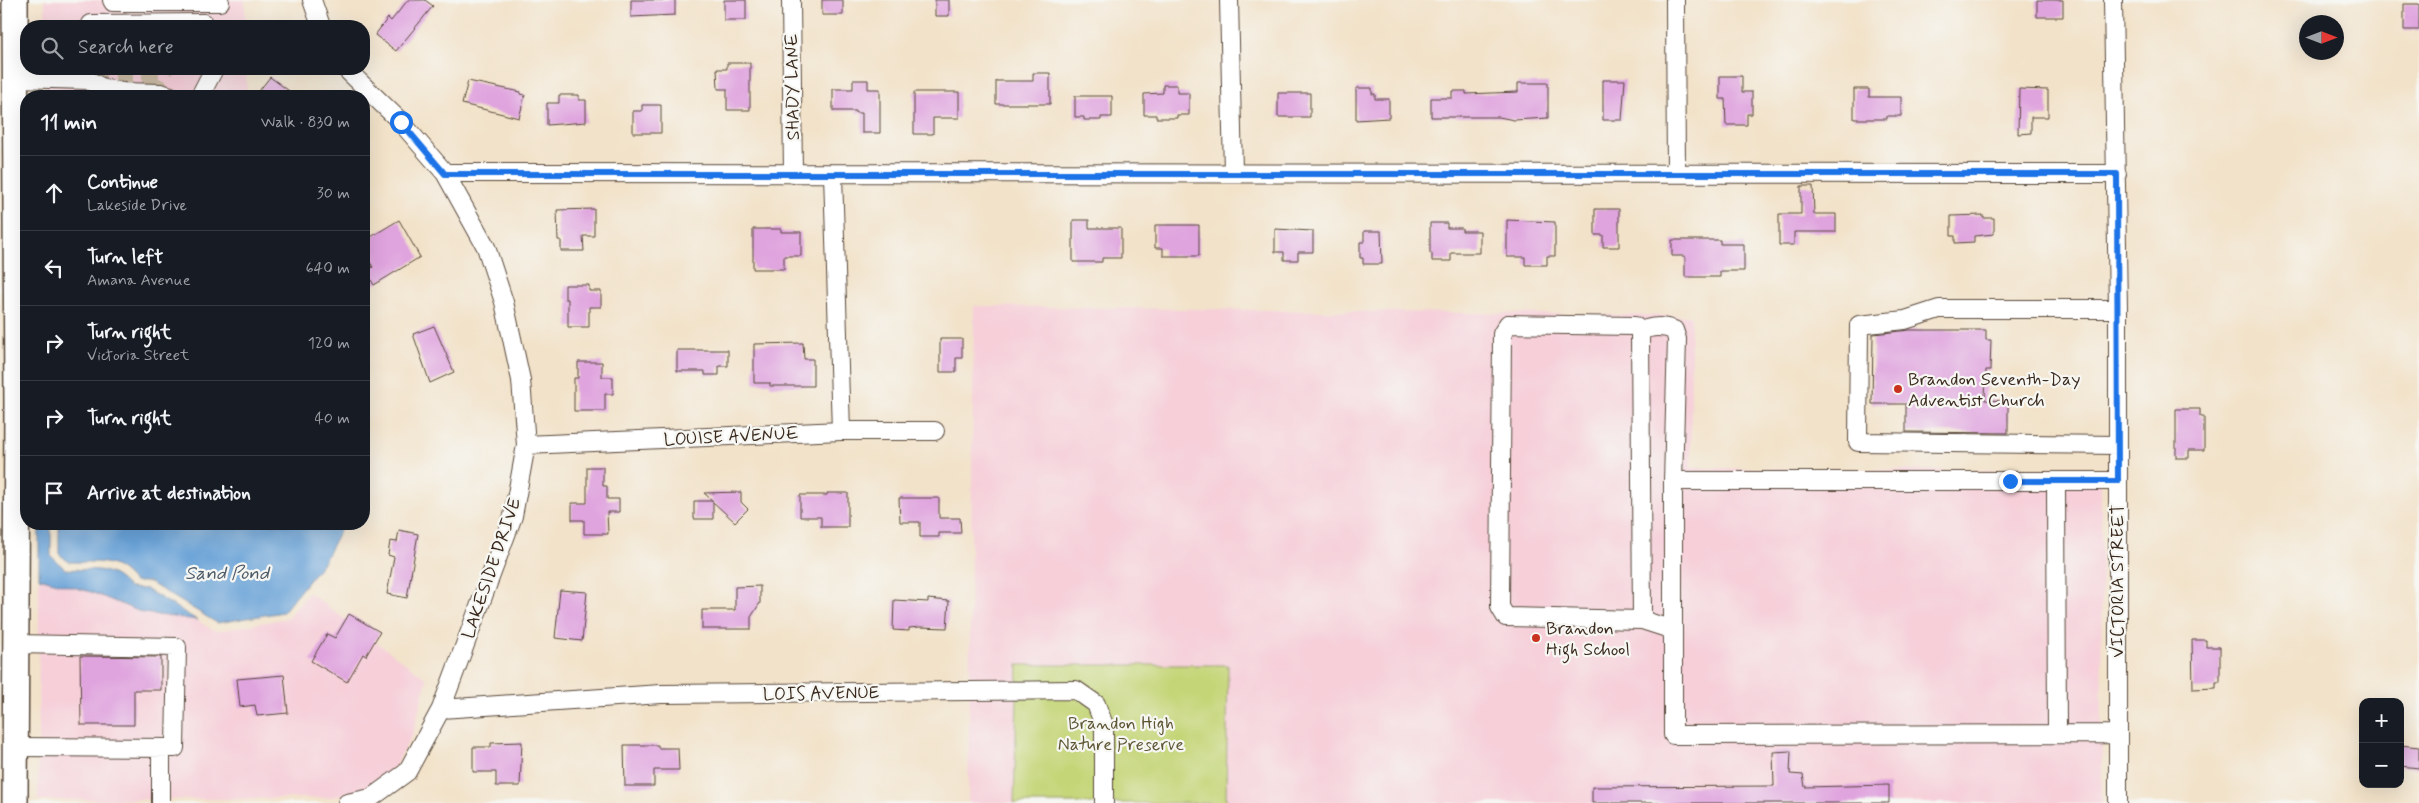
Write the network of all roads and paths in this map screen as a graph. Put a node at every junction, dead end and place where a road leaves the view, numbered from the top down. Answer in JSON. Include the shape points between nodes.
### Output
{"nodes":[{"id":1,"x":15,"y":0,"type":"edge"},
{"id":2,"x":312,"y":0,"type":"edge"},
{"id":3,"x":791,"y":0,"type":"edge"},
{"id":4,"x":1229,"y":0,"type":"edge"},
{"id":5,"x":1675,"y":0,"type":"edge"},
{"id":6,"x":2113,"y":0,"type":"edge"},
{"id":7,"x":110,"y":1,"type":"edge"},
{"id":8,"x":221,"y":1,"type":"edge"},
{"id":9,"x":208,"y":20,"type":"edge"},
{"id":10,"x":318,"y":20,"type":"edge"},
{"id":11,"x":70,"y":75,"type":"tunnel mouth"},
{"id":12,"x":89,"y":75,"type":"edge"},
{"id":13,"x":211,"y":75,"type":"edge"},
{"id":14,"x":352,"y":75,"type":"edge"},
{"id":15,"x":14,"y":78,"type":"junction"},
{"id":16,"x":114,"y":90,"type":"edge"},
{"id":17,"x":203,"y":90,"type":"edge"},
{"id":18,"x":368,"y":90,"type":"edge"},
{"id":19,"x":370,"y":92,"type":"edge"},
{"id":20,"x":1232,"y":172,"type":"junction"},
{"id":21,"x":445,"y":174,"type":"junction"},
{"id":22,"x":793,"y":174,"type":"junction"},
{"id":23,"x":833,"y":174,"type":"junction"},
{"id":24,"x":1676,"y":174,"type":"junction"},
{"id":25,"x":2117,"y":174,"type":"junction"},
{"id":26,"x":2118,"y":309,"type":"junction"},
{"id":27,"x":1640,"y":331,"type":"junction"},
{"id":28,"x":9,"y":412,"type":"edge"},
{"id":29,"x":841,"y":431,"type":"junction"},
{"id":30,"x":935,"y":431,"type":"dead end"},
{"id":31,"x":2118,"y":444,"type":"junction"},
{"id":32,"x":526,"y":445,"type":"junction"},
{"id":33,"x":1673,"y":481,"type":"junction"},
{"id":34,"x":2056,"y":481,"type":"junction"},
{"id":35,"x":2118,"y":481,"type":"junction"},
{"id":36,"x":1642,"y":620,"type":"junction"},
{"id":37,"x":1673,"y":630,"type":"junction"},
{"id":38,"x":15,"y":644,"type":"junction"},
{"id":39,"x":0,"y":681,"type":"edge"},
{"id":40,"x":14,"y":703,"type":"junction"},
{"id":41,"x":440,"y":709,"type":"junction"},
{"id":42,"x":2056,"y":734,"type":"junction"},
{"id":43,"x":2117,"y":734,"type":"junction"},
{"id":44,"x":14,"y":747,"type":"junction"},
{"id":45,"x":161,"y":748,"type":"junction"},
{"id":46,"x":14,"y":803,"type":"edge"},
{"id":47,"x":161,"y":803,"type":"edge"},
{"id":48,"x":347,"y":803,"type":"edge"},
{"id":49,"x":1104,"y":803,"type":"edge"},
{"id":50,"x":2118,"y":803,"type":"edge"}],
"edges":[{"from":1,"to":15,"type":"highway"},
{"from":2,"to":10,"type":"street"},
{"from":3,"to":22,"type":"street","name":"SHADY LANE"},
{"from":4,"to":20,"type":"street"},
{"from":5,"to":24,"type":"street"},
{"from":6,"to":25,"type":"street","name":"VICTORIA STREET"},
{"from":7,"to":8,"type":"street"},
{"from":8,"to":9,"type":"street"},
{"from":11,"to":15,"type":"street"},
{"from":12,"to":16,"type":"street","via":[[103,88]]},
{"from":13,"to":17,"type":"street"},
{"from":14,"to":18,"type":"street","name":"LAKESIDE DRIVE"},
{"from":15,"to":28,"type":"highway"},
{"from":19,"to":21,"type":"street","name":"LAKESIDE DRIVE","via":[[401,122]]},
{"from":20,"to":23,"type":"street"},
{"from":20,"to":24,"type":"street"},
{"from":21,"to":22,"type":"street"},
{"from":21,"to":32,"type":"street","name":"LAKESIDE DRIVE","via":[[486,247],[504,302],[521,380]]},
{"from":22,"to":23,"type":"street"},
{"from":23,"to":29,"type":"street"},
{"from":24,"to":25,"type":"street"},
{"from":25,"to":26,"type":"street","name":"VICTORIA STREET"},
{"from":26,"to":31,"type":"street","name":"VICTORIA STREET"},
{"from":26,"to":31,"type":"street","via":[[1939,309],[1905,320],[1858,325],[1858,442]]},
{"from":27,"to":33,"type":"street","via":[[1663,326],[1674,330],[1677,339]]},
{"from":27,"to":36,"type":"street"},
{"from":27,"to":36,"type":"street","via":[[1635,326],[1508,324],[1502,334],[1500,607],[1506,617]]},
{"from":28,"to":38,"type":"highway"},
{"from":29,"to":30,"type":"street","name":"LOUISE AVENUE"},
{"from":29,"to":32,"type":"street","name":"LOUISE AVENUE"},
{"from":31,"to":35,"type":"street","name":"VICTORIA STREET"},
{"from":32,"to":41,"type":"street","name":"LAKESIDE DRIVE","via":[[512,516]]},
{"from":33,"to":34,"type":"street"},
{"from":33,"to":37,"type":"street"},
{"from":34,"to":35,"type":"street"},
{"from":34,"to":42,"type":"street"},
{"from":35,"to":43,"type":"street","name":"VICTORIA STREET"},
{"from":36,"to":37,"type":"street"},
{"from":37,"to":42,"type":"street","via":[[1673,735]]},
{"from":38,"to":40,"type":"highway"},
{"from":38,"to":45,"type":"street","via":[[177,647],[175,748]]},
{"from":39,"to":40,"type":"highway"},
{"from":40,"to":44,"type":"highway"},
{"from":41,"to":48,"type":"street","name":"LAKESIDE DRIVE","via":[[407,772],[371,798]]},
{"from":41,"to":49,"type":"street","name":"LOIS AVENUE","via":[[661,694],[1076,690],[1096,704],[1104,725]]},
{"from":42,"to":43,"type":"street"},
{"from":43,"to":50,"type":"street","name":"VICTORIA STREET"},
{"from":44,"to":45,"type":"street"},
{"from":44,"to":46,"type":"highway"},
{"from":45,"to":47,"type":"street"}]}
